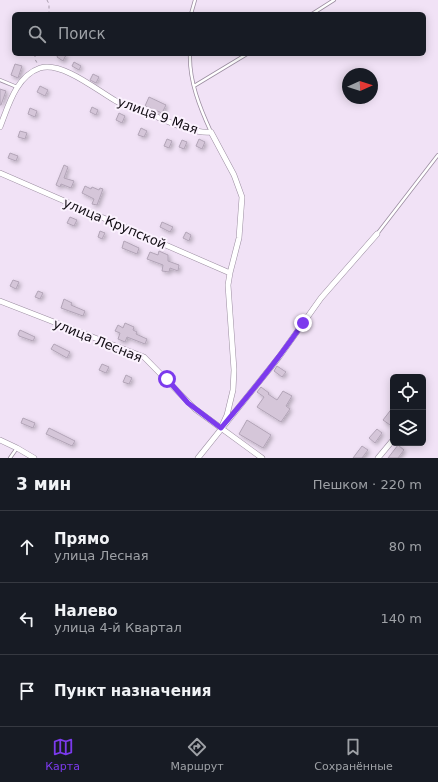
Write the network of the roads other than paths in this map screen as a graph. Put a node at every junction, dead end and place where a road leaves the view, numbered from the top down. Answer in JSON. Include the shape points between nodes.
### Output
{"nodes":[{"id":1,"x":195,"y":0,"type":"edge"},
{"id":2,"x":334,"y":0,"type":"edge"},
{"id":3,"x":192,"y":12,"type":"edge"},
{"id":4,"x":315,"y":12,"type":"edge"},
{"id":5,"x":190,"y":56,"type":"edge"},
{"id":6,"x":244,"y":56,"type":"edge"},
{"id":7,"x":0,"y":80,"type":"edge"},
{"id":8,"x":194,"y":86,"type":"junction"},
{"id":9,"x":17,"y":87,"type":"junction"},
{"id":10,"x":0,"y":127,"type":"edge"},
{"id":11,"x":211,"y":132,"type":"junction"},
{"id":12,"x":438,"y":154,"type":"edge"},
{"id":13,"x":0,"y":173,"type":"edge"},
{"id":14,"x":377,"y":234,"type":"joint"},
{"id":15,"x":230,"y":273,"type":"junction"},
{"id":16,"x":0,"y":301,"type":"edge"},
{"id":17,"x":221,"y":428,"type":"junction"},
{"id":18,"x":0,"y":440,"type":"edge"},
{"id":19,"x":390,"y":444,"type":"edge"},
{"id":20,"x":17,"y":448,"type":"junction"},
{"id":21,"x":11,"y":458,"type":"edge"},
{"id":22,"x":34,"y":458,"type":"edge"},
{"id":23,"x":198,"y":458,"type":"edge"},
{"id":24,"x":262,"y":458,"type":"edge"},
{"id":25,"x":378,"y":458,"type":"edge"}],
"edges":[{"from":1,"to":3,"type":"lane"},
{"from":2,"to":4,"type":"lane"},
{"from":5,"to":8,"type":"lane"},
{"from":6,"to":8,"type":"lane"},
{"from":7,"to":9,"type":"lane"},
{"from":8,"to":11,"type":"lane"},
{"from":9,"to":10,"type":"street"},
{"from":9,"to":11,"type":"street","name":"улица 9 Мая","via":[[28,75],[40,68],[56,68],[76,76],[118,102],[190,129]]},
{"from":11,"to":15,"type":"street","via":[[234,175],[242,197],[239,238]]},
{"from":12,"to":14,"type":"lane"},
{"from":13,"to":15,"type":"street","name":"улица Крупской"},
{"from":14,"to":17,"type":"street","via":[[321,298],[279,357]]},
{"from":15,"to":17,"type":"street","via":[[228,285],[233,390]]},
{"from":16,"to":17,"type":"street","name":"улица Лесная","via":[[144,357],[188,403]]},
{"from":17,"to":23,"type":"street"},
{"from":17,"to":24,"type":"street","name":"улица Лесная"},
{"from":18,"to":20,"type":"street"},
{"from":19,"to":25,"type":"street"},
{"from":20,"to":21,"type":"lane"},
{"from":20,"to":22,"type":"street"}]}
